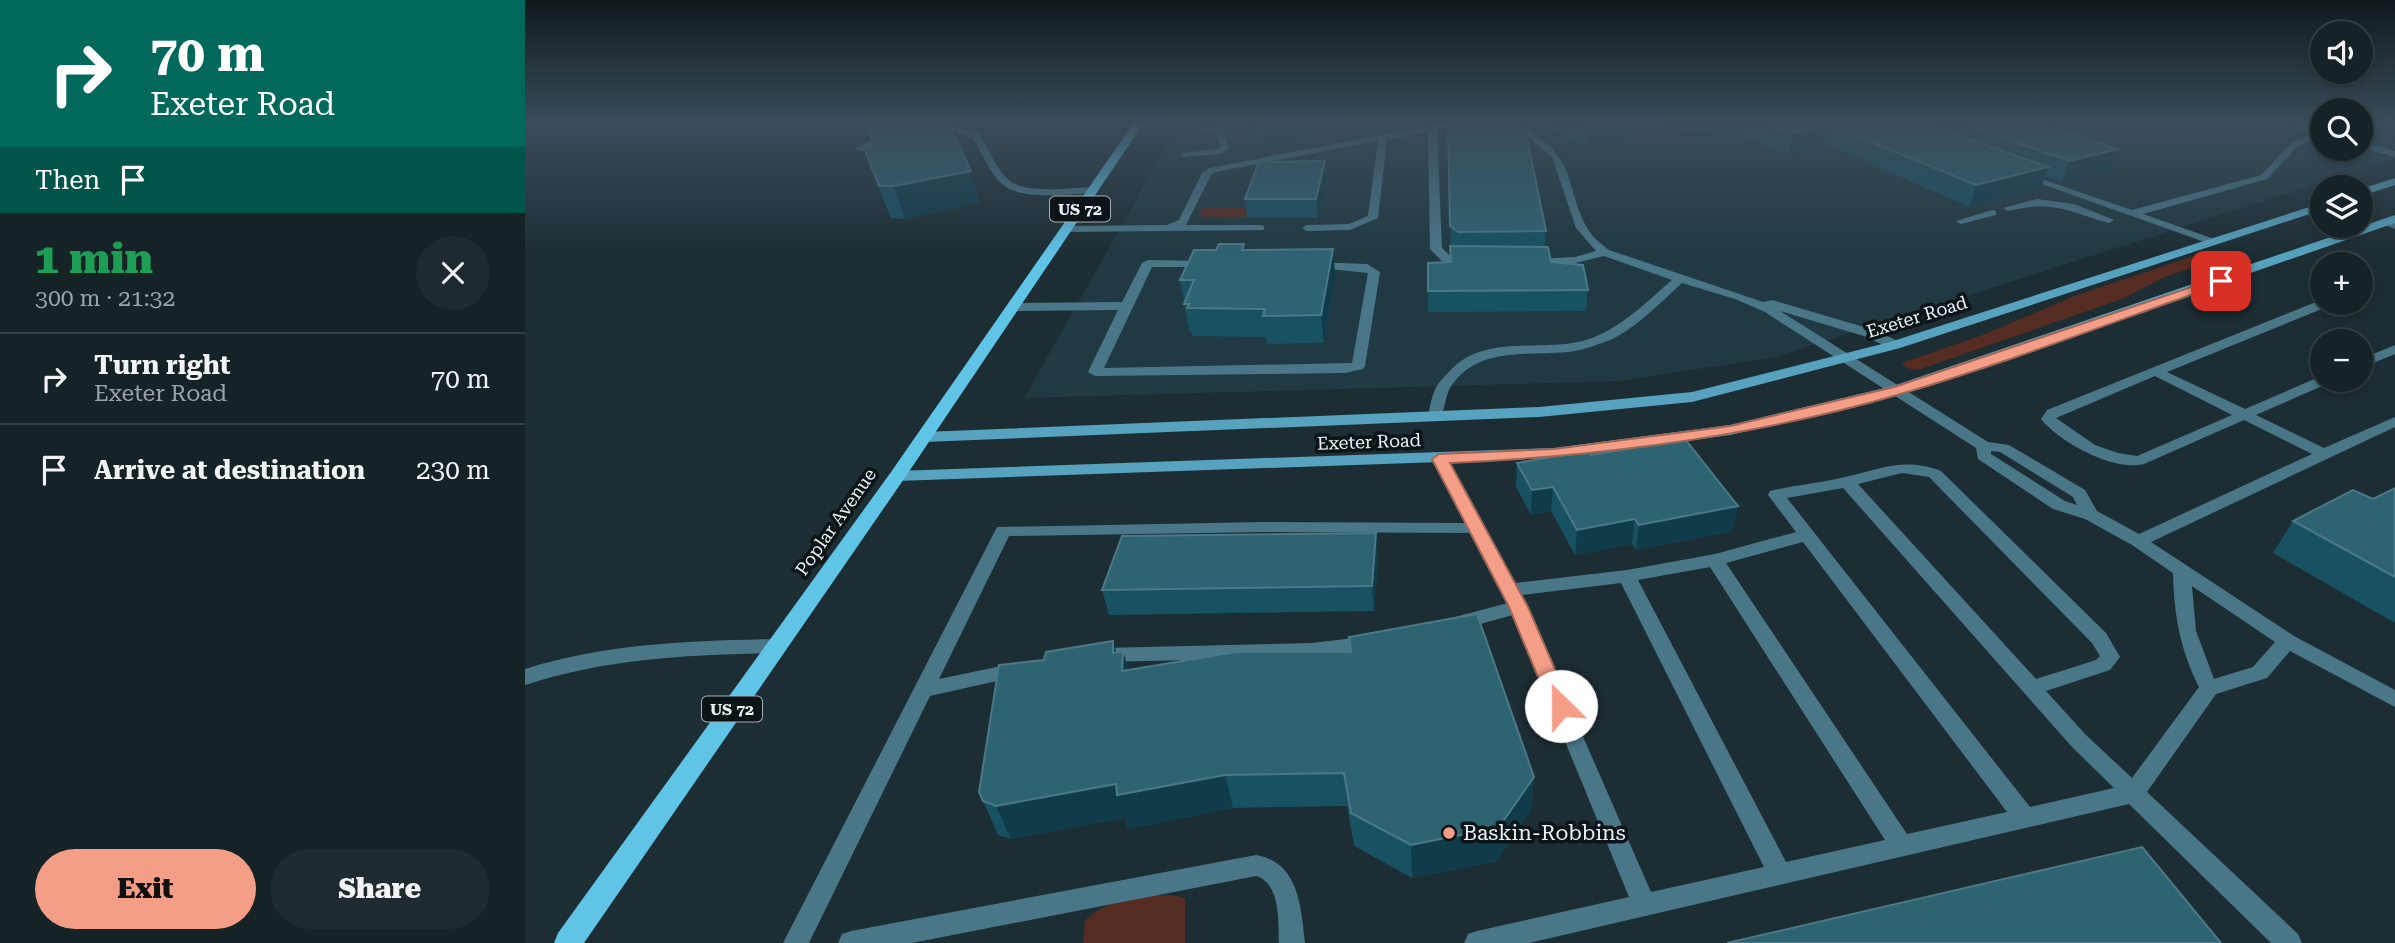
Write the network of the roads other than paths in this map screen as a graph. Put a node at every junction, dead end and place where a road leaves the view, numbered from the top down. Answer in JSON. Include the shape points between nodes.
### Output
{"nodes":[{"id":1,"x":996,"y":168,"type":"edge"},
{"id":2,"x":1108,"y":168,"type":"edge"},
{"id":3,"x":1223,"y":168,"type":"edge"},
{"id":4,"x":1379,"y":168,"type":"edge"},
{"id":5,"x":1433,"y":168,"type":"edge"},
{"id":6,"x":1560,"y":168,"type":"edge"},
{"id":7,"x":2272,"y":168,"type":"edge"},
{"id":8,"x":2019,"y":174,"type":"edge"},
{"id":9,"x":2395,"y":181,"type":"edge"},
{"id":10,"x":2373,"y":189,"type":"edge"},
{"id":11,"x":1093,"y":190,"type":"junction"},
{"id":12,"x":2008,"y":208,"type":"dead end"},
{"id":13,"x":2310,"y":210,"type":"edge"},
{"id":14,"x":1992,"y":213,"type":"dead end"},
{"id":15,"x":2134,"y":213,"type":"junction"},
{"id":16,"x":2109,"y":220,"type":"dead end"},
{"id":17,"x":1961,"y":222,"type":"dead end"},
{"id":18,"x":2392,"y":222,"type":"edge"},
{"id":19,"x":1168,"y":228,"type":"junction"},
{"id":20,"x":1260,"y":228,"type":"dead end"},
{"id":21,"x":1066,"y":229,"type":"junction"},
{"id":22,"x":1307,"y":229,"type":"dead end"},
{"id":23,"x":2213,"y":243,"type":"junction"},
{"id":24,"x":1605,"y":252,"type":"junction"},
{"id":25,"x":1522,"y":262,"type":"edge"},
{"id":26,"x":1483,"y":263,"type":"edge"},
{"id":27,"x":1216,"y":264,"type":"edge"},
{"id":28,"x":1299,"y":264,"type":"edge"},
{"id":29,"x":1680,"y":279,"type":"junction"},
{"id":30,"x":1739,"y":296,"type":"junction"},
{"id":31,"x":1126,"y":306,"type":"junction"},
{"id":32,"x":1013,"y":307,"type":"junction"},
{"id":33,"x":2310,"y":309,"type":"edge"},
{"id":34,"x":1895,"y":345,"type":"junction"},
{"id":35,"x":2395,"y":349,"type":"edge"},
{"id":36,"x":2379,"y":356,"type":"junction"},
{"id":37,"x":1848,"y":359,"type":"junction"},
{"id":38,"x":2373,"y":359,"type":"edge"},
{"id":39,"x":2395,"y":362,"type":"edge"},
{"id":40,"x":2155,"y":371,"type":"junction"},
{"id":41,"x":2310,"y":386,"type":"edge"},
{"id":42,"x":1898,"y":390,"type":"junction"},
{"id":43,"x":2245,"y":415,"type":"junction"},
{"id":44,"x":1435,"y":416,"type":"junction"},
{"id":45,"x":2395,"y":421,"type":"edge"},
{"id":46,"x":924,"y":437,"type":"junction"},
{"id":47,"x":2326,"y":455,"type":"junction"},
{"id":48,"x":1439,"y":459,"type":"junction"},
{"id":49,"x":897,"y":476,"type":"junction"},
{"id":50,"x":1847,"y":482,"type":"junction"},
{"id":51,"x":1475,"y":528,"type":"junction"},
{"id":52,"x":1807,"y":535,"type":"junction"},
{"id":53,"x":2138,"y":541,"type":"junction"},
{"id":54,"x":1715,"y":560,"type":"junction"},
{"id":55,"x":2182,"y":571,"type":"junction"},
{"id":56,"x":1627,"y":576,"type":"junction"},
{"id":57,"x":1514,"y":598,"type":"junction"},
{"id":58,"x":1441,"y":627,"type":"edge"},
{"id":59,"x":1389,"y":641,"type":"edge"},
{"id":60,"x":2287,"y":641,"type":"junction"},
{"id":61,"x":776,"y":646,"type":"junction"},
{"id":62,"x":1089,"y":655,"type":"edge"},
{"id":63,"x":1038,"y":666,"type":"edge"},
{"id":64,"x":525,"y":677,"type":"edge"},
{"id":65,"x":2032,"y":688,"type":"junction"},
{"id":66,"x":2209,"y":688,"type":"junction"},
{"id":67,"x":923,"y":690,"type":"junction"},
{"id":68,"x":2395,"y":699,"type":"edge"},
{"id":69,"x":2133,"y":793,"type":"junction"},
{"id":70,"x":2025,"y":818,"type":"junction"},
{"id":71,"x":1901,"y":845,"type":"junction"},
{"id":72,"x":1779,"y":873,"type":"junction"},
{"id":73,"x":1644,"y":904,"type":"junction"},
{"id":74,"x":568,"y":943,"type":"edge"},
{"id":75,"x":796,"y":943,"type":"edge"},
{"id":76,"x":851,"y":943,"type":"edge"},
{"id":77,"x":1292,"y":943,"type":"edge"},
{"id":78,"x":1477,"y":943,"type":"edge"},
{"id":79,"x":2289,"y":943,"type":"edge"}],
"edges":[{"from":1,"to":11,"type":"lane","via":[[1011,187]]},
{"from":2,"to":11,"type":"main road","name":"Poplar Avenue","number":"US 72"},
{"from":3,"to":19,"type":"lane","via":[[1207,173],[1183,222]]},
{"from":4,"to":22,"type":"lane","via":[[1373,218],[1350,227]]},
{"from":5,"to":26,"type":"lane","via":[[1436,249],[1456,263]]},
{"from":6,"to":24,"type":"lane","via":[[1581,228]]},
{"from":7,"to":15,"type":"lane","via":[[2264,177]]},
{"from":8,"to":15,"type":"lane"},
{"from":9,"to":10,"type":"street"},
{"from":11,"to":21,"type":"main road","name":"Poplar Avenue","number":"US 72"},
{"from":12,"to":16,"type":"lane","via":[[2053,201]]},
{"from":13,"to":23,"type":"street","name":"Exeter Road"},
{"from":14,"to":17,"type":"lane"},
{"from":15,"to":23,"type":"lane"},
{"from":18,"to":42,"type":"street","name":"Exeter Road"},
{"from":19,"to":20,"type":"lane"},
{"from":19,"to":21,"type":"lane"},
{"from":21,"to":32,"type":"main road","name":"Poplar Avenue","number":"US 72"},
{"from":23,"to":34,"type":"street","name":"Exeter Road"},
{"from":24,"to":25,"type":"lane","via":[[1562,262]]},
{"from":24,"to":29,"type":"lane"},
{"from":27,"to":31,"type":"lane","via":[[1148,263]]},
{"from":28,"to":31,"type":"lane","via":[[1374,272],[1357,366],[1095,372]]},
{"from":29,"to":30,"type":"lane"},
{"from":29,"to":44,"type":"lane","via":[[1604,338],[1570,348],[1480,355],[1459,369],[1442,389]]},
{"from":30,"to":34,"type":"lane","via":[[1869,333]]},
{"from":30,"to":37,"type":"lane","via":[[1769,309]]},
{"from":31,"to":32,"type":"lane"},
{"from":32,"to":46,"type":"main road","name":"Poplar Avenue","number":"US 72"},
{"from":33,"to":40,"type":"lane"},
{"from":34,"to":37,"type":"street","name":"Exeter Road"},
{"from":35,"to":36,"type":"lane"},
{"from":36,"to":38,"type":"lane"},
{"from":36,"to":39,"type":"lane"},
{"from":37,"to":42,"type":"lane"},
{"from":37,"to":44,"type":"street","name":"Exeter Road","via":[[1692,397],[1539,412]]},
{"from":40,"to":43,"type":"lane"},
{"from":40,"to":43,"type":"lane","via":[[2052,413],[2048,419],[2100,453],[2139,461]]},
{"from":41,"to":43,"type":"lane"},
{"from":42,"to":48,"type":"street","name":"Exeter Road","via":[[1730,430],[1554,453]]},
{"from":42,"to":53,"type":"lane","via":[[1984,446],[1983,456],[2023,483]]},
{"from":43,"to":47,"type":"lane"},
{"from":44,"to":46,"type":"street","name":"Exeter Road"},
{"from":45,"to":47,"type":"lane"},
{"from":46,"to":49,"type":"main road","name":"Poplar Avenue","number":"US 72"},
{"from":47,"to":53,"type":"lane"},
{"from":48,"to":49,"type":"street","name":"Exeter Road"},
{"from":48,"to":51,"type":"lane"},
{"from":49,"to":61,"type":"main road","name":"Poplar Avenue","number":"US 72"},
{"from":50,"to":52,"type":"lane","via":[[1776,495]]},
{"from":50,"to":65,"type":"lane"},
{"from":50,"to":65,"type":"lane","via":[[1907,466],[1935,474],[2099,638],[2110,656],[2103,665]]},
{"from":51,"to":57,"type":"lane"},
{"from":51,"to":67,"type":"lane","via":[[1003,531]]},
{"from":52,"to":54,"type":"lane"},
{"from":52,"to":70,"type":"lane"},
{"from":53,"to":55,"type":"lane"},
{"from":54,"to":56,"type":"lane"},
{"from":54,"to":71,"type":"lane"},
{"from":55,"to":60,"type":"lane"},
{"from":55,"to":66,"type":"lane","via":[[2185,627],[2192,656]]},
{"from":56,"to":57,"type":"lane"},
{"from":56,"to":72,"type":"lane"},
{"from":57,"to":58,"type":"lane"},
{"from":57,"to":73,"type":"lane"},
{"from":59,"to":62,"type":"lane","via":[[1311,650]]},
{"from":60,"to":66,"type":"lane","via":[[2260,673]]},
{"from":60,"to":68,"type":"lane"},
{"from":61,"to":64,"type":"lane","via":[[655,649],[592,657]]},
{"from":61,"to":74,"type":"main road","name":"Poplar Avenue","number":"US 72"},
{"from":63,"to":67,"type":"lane"},
{"from":65,"to":69,"type":"lane"},
{"from":66,"to":69,"type":"lane"},
{"from":67,"to":75,"type":"lane"},
{"from":69,"to":70,"type":"lane"},
{"from":69,"to":79,"type":"lane"},
{"from":70,"to":71,"type":"lane"},
{"from":71,"to":72,"type":"lane"},
{"from":72,"to":73,"type":"lane"},
{"from":73,"to":78,"type":"lane"},
{"from":76,"to":77,"type":"lane","via":[[1261,866],[1276,875],[1286,894]]}]}
